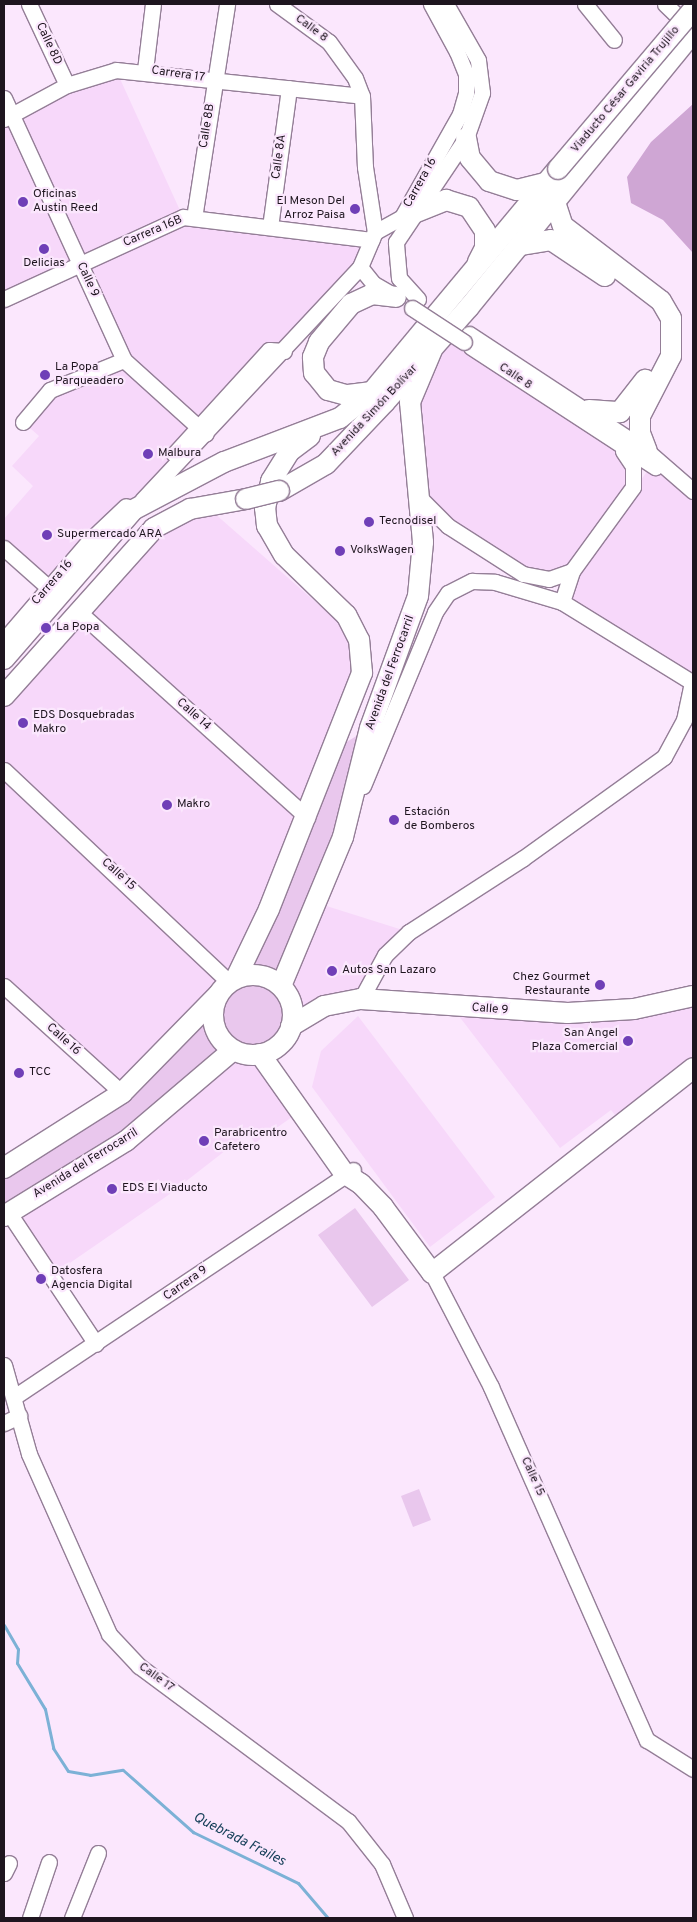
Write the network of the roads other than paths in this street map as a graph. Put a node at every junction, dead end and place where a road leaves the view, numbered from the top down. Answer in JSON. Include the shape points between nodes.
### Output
{"nodes":[{"id":1,"x":29,"y":4,"type":"edge"},
{"id":2,"x":153,"y":4,"type":"edge"},
{"id":3,"x":227,"y":4,"type":"edge"},
{"id":4,"x":277,"y":4,"type":"edge"},
{"id":5,"x":431,"y":4,"type":"edge"},
{"id":6,"x":446,"y":4,"type":"edge"},
{"id":7,"x":585,"y":4,"type":"edge"},
{"id":8,"x":665,"y":4,"type":"edge"},
{"id":9,"x":693,"y":10,"type":"edge"},
{"id":10,"x":693,"y":32,"type":"edge"},
{"id":11,"x":614,"y":40,"type":"dead end"},
{"id":12,"x":145,"y":70,"type":"junction"},
{"id":13,"x":215,"y":80,"type":"junction"},
{"id":14,"x":67,"y":85,"type":"junction"},
{"id":15,"x":290,"y":88,"type":"junction"},
{"id":16,"x":362,"y":96,"type":"junction"},
{"id":17,"x":4,"y":98,"type":"edge"},
{"id":18,"x":8,"y":117,"type":"edge"},
{"id":19,"x":466,"y":138,"type":"junction"},
{"id":20,"x":557,"y":183,"type":"junction"},
{"id":21,"x":369,"y":204,"type":"junction"},
{"id":22,"x":194,"y":218,"type":"junction"},
{"id":23,"x":407,"y":218,"type":"junction"},
{"id":24,"x":270,"y":226,"type":"junction"},
{"id":25,"x":374,"y":236,"type":"junction"},
{"id":26,"x":520,"y":246,"type":"junction"},
{"id":27,"x":79,"y":264,"type":"junction"},
{"id":28,"x":360,"y":267,"type":"junction"},
{"id":29,"x":456,"y":294,"type":"junction"},
{"id":30,"x":4,"y":299,"type":"edge"},
{"id":31,"x":409,"y":301,"type":"junction"},
{"id":32,"x":466,"y":338,"type":"junction"},
{"id":33,"x":432,"y":350,"type":"junction"},
{"id":34,"x":124,"y":360,"type":"junction"},
{"id":35,"x":372,"y":392,"type":"junction"},
{"id":36,"x":589,"y":410,"type":"junction"},
{"id":37,"x":23,"y":422,"type":"dead end"},
{"id":38,"x":324,"y":426,"type":"junction"},
{"id":39,"x":203,"y":431,"type":"junction"},
{"id":40,"x":618,"y":447,"type":"junction"},
{"id":41,"x":647,"y":451,"type":"junction"},
{"id":42,"x":676,"y":478,"type":"junction"},
{"id":43,"x":693,"y":491,"type":"edge"},
{"id":44,"x":417,"y":495,"type":"junction"},
{"id":45,"x":129,"y":508,"type":"junction"},
{"id":46,"x":4,"y":548,"type":"edge"},
{"id":47,"x":572,"y":571,"type":"junction"},
{"id":48,"x":49,"y":588,"type":"junction"},
{"id":49,"x":562,"y":602,"type":"junction"},
{"id":50,"x":79,"y":612,"type":"junction"},
{"id":51,"x":4,"y":640,"type":"edge"},
{"id":52,"x":4,"y":659,"type":"edge"},
{"id":53,"x":693,"y":683,"type":"edge"},
{"id":54,"x":4,"y":696,"type":"edge"},
{"id":55,"x":4,"y":770,"type":"edge"},
{"id":56,"x":306,"y":817,"type":"junction"},
{"id":57,"x":343,"y":837,"type":"junction"},
{"id":58,"x":228,"y":985,"type":"junction"},
{"id":59,"x":4,"y":986,"type":"edge"},
{"id":60,"x":281,"y":986,"type":"junction"},
{"id":61,"x":693,"y":996,"type":"edge"},
{"id":62,"x":361,"y":999,"type":"junction"},
{"id":63,"x":292,"y":1026,"type":"junction"},
{"id":64,"x":233,"y":1050,"type":"junction"},
{"id":65,"x":266,"y":1052,"type":"junction"},
{"id":66,"x":693,"y":1068,"type":"edge"},
{"id":67,"x":122,"y":1093,"type":"junction"},
{"id":68,"x":4,"y":1168,"type":"edge"},
{"id":69,"x":354,"y":1175,"type":"junction"},
{"id":70,"x":6,"y":1214,"type":"edge"},
{"id":71,"x":432,"y":1273,"type":"junction"},
{"id":72,"x":96,"y":1344,"type":"junction"},
{"id":73,"x":4,"y":1365,"type":"edge"},
{"id":74,"x":14,"y":1397,"type":"junction"},
{"id":75,"x":19,"y":1416,"type":"junction"},
{"id":76,"x":4,"y":1423,"type":"edge"},
{"id":77,"x":693,"y":1769,"type":"edge"},
{"id":78,"x":98,"y":1853,"type":"dead end"},
{"id":79,"x":49,"y":1862,"type":"dead end"},
{"id":80,"x":30,"y":1918,"type":"edge"},
{"id":81,"x":72,"y":1918,"type":"edge"},
{"id":82,"x":405,"y":1918,"type":"edge"}],
"edges":[{"from":1,"to":14,"type":"street","name":"Calle 8D"},
{"from":2,"to":12,"type":"street"},
{"from":3,"to":13,"type":"street","name":"Calle 8B"},
{"from":4,"to":16,"type":"street","name":"Calle 8","via":[[338,52]]},
{"from":5,"to":23,"type":"street","name":"Carrera 16","via":[[466,74],[466,93],[460,114]]},
{"from":6,"to":19,"type":"street","via":[[472,47],[482,80],[478,114]]},
{"from":7,"to":11,"type":"street"},
{"from":8,"to":10,"type":"street"},
{"from":9,"to":20,"type":"main road","name":"Viaducto César Gaviria Trujillo","bridge":true},
{"from":10,"to":20,"type":"main road","name":"Viaducto César Gaviria Trujillo"},
{"from":12,"to":13,"type":"street","name":"Carrera 17"},
{"from":12,"to":14,"type":"street","name":"Carrera 17","via":[[116,70]]},
{"from":13,"to":15,"type":"street","name":"Carrera 17"},
{"from":13,"to":22,"type":"street","name":"Calle 8B"},
{"from":14,"to":18,"type":"street","name":"Carrera 17"},
{"from":15,"to":16,"type":"street","name":"Carrera 17"},
{"from":15,"to":24,"type":"street","name":"Calle 8A"},
{"from":16,"to":21,"type":"street","name":"Calle 8"},
{"from":17,"to":18,"type":"street","name":"Calle 9"},
{"from":18,"to":27,"type":"street","name":"Calle 9"},
{"from":19,"to":20,"type":"main road","via":[[475,166],[489,181],[517,190]]},
{"from":19,"to":23,"type":"street"},
{"from":20,"to":26,"type":"main road","name":"Avenida Simón Bolívar"},
{"from":20,"to":29,"type":"main road","name":"Avenida Simón Bolívar"},
{"from":20,"to":41,"type":"main road","via":[[563,226],[661,302],[671,318],[671,356],[640,416],[640,433]]},
{"from":21,"to":23,"type":"street","via":[[384,216]]},
{"from":21,"to":25,"type":"street","name":"Calle 8"},
{"from":22,"to":24,"type":"street","name":"Carrera 16B"},
{"from":22,"to":27,"type":"street","name":"Carrera 16B","via":[[183,217]]},
{"from":23,"to":25,"type":"street"},
{"from":23,"to":29,"type":"main road","via":[[446,200],[465,204],[480,217],[484,248]]},
{"from":23,"to":31,"type":"street","via":[[395,251],[396,269]]},
{"from":24,"to":25,"type":"street","name":"Carrera 16B"},
{"from":25,"to":28,"type":"street","name":"Carrera 16"},
{"from":26,"to":33,"type":"main road","name":"Avenida Simón Bolívar"},
{"from":26,"to":36,"type":"main road","via":[[540,239],[561,244],[651,309],[662,324],[661,352],[627,406],[610,414]]},
{"from":27,"to":30,"type":"street","name":"Carrera 16B"},
{"from":27,"to":34,"type":"street","name":"Calle 9"},
{"from":28,"to":31,"type":"street","name":"Calle 8","via":[[374,284]]},
{"from":28,"to":39,"type":"street","name":"Carrera 16","via":[[284,352],[268,350]]},
{"from":29,"to":35,"type":"main road","name":"Avenida Simón Bolívar"},
{"from":31,"to":32,"type":"street","name":"Calle 8","bridge":true},
{"from":31,"to":35,"type":"main road","via":[[372,294],[351,304],[319,342],[313,357],[314,373],[328,390],[346,395]]},
{"from":32,"to":36,"type":"street","name":"Calle 8"},
{"from":32,"to":40,"type":"street","name":"Calle 8"},
{"from":33,"to":44,"type":"main road","name":"Avenida del Ferrocarril","via":[[410,402]]},
{"from":33,"to":50,"type":"main road","name":"Avenida Simón Bolívar","bridge":true,"via":[[335,456],[279,491],[190,510],[164,520]]},
{"from":34,"to":37,"type":"street","via":[[50,390]]},
{"from":34,"to":39,"type":"street","name":"Calle 9"},
{"from":35,"to":38,"type":"main road","name":"Avenida Simón Bolívar"},
{"from":36,"to":41,"type":"street","name":"Calle 8"},
{"from":38,"to":45,"type":"main road","name":"Avenida Simón Bolívar","via":[[224,462]]},
{"from":38,"to":56,"type":"main road","via":[[285,457],[271,481],[265,508],[276,546],[339,605],[362,652],[359,684]]},
{"from":39,"to":45,"type":"street","name":"Carrera 16"},
{"from":40,"to":42,"type":"street","name":"Calle 8"},
{"from":40,"to":47,"type":"street","via":[[633,466],[633,487]]},
{"from":41,"to":42,"type":"street","name":"Calle 8"},
{"from":42,"to":43,"type":"street","name":"Calle 8"},
{"from":44,"to":47,"type":"street","via":[[448,526],[523,574],[549,579]]},
{"from":44,"to":57,"type":"main road","name":"Avenida del Ferrocarril","via":[[422,542],[418,596],[370,728]]},
{"from":45,"to":48,"type":"street","name":"Carrera 16"},
{"from":45,"to":52,"type":"main road","name":"Avenida Simón Bolívar"},
{"from":46,"to":48,"type":"street"},
{"from":47,"to":49,"type":"street"},
{"from":48,"to":51,"type":"street","name":"Carrera 16"},
{"from":49,"to":53,"type":"street"},
{"from":49,"to":57,"type":"street","via":[[486,580],[464,584],[448,593],[435,612]]},
{"from":50,"to":54,"type":"main road","name":"Avenida Simón Bolívar"},
{"from":50,"to":56,"type":"street","name":"Calle 14"},
{"from":53,"to":62,"type":"street","via":[[684,720],[664,757],[522,859],[409,932],[385,955]]},
{"from":55,"to":58,"type":"street","name":"Calle 15"},
{"from":56,"to":58,"type":"main road"},
{"from":57,"to":60,"type":"main road","name":"Avenida del Ferrocarril"},
{"from":58,"to":60,"type":"main road","via":[[263,976]]},
{"from":58,"to":64,"type":"main road","via":[[213,1021],[220,1038]]},
{"from":58,"to":67,"type":"main road"},
{"from":59,"to":67,"type":"street","name":"Calle 16"},
{"from":60,"to":63,"type":"main road","via":[[293,1012]]},
{"from":61,"to":62,"type":"main road","name":"Calle 9","via":[[634,1009],[568,1014]]},
{"from":62,"to":63,"type":"main road","name":"Calle 9","via":[[324,1006]]},
{"from":63,"to":65,"type":"main road"},
{"from":64,"to":65,"type":"main road"},
{"from":64,"to":70,"type":"main road","name":"Avenida del Ferrocarril","via":[[126,1141]]},
{"from":65,"to":69,"type":"main road","name":"Calle 15"},
{"from":66,"to":71,"type":"main road"},
{"from":67,"to":68,"type":"main road"},
{"from":69,"to":71,"type":"main road","name":"Calle 15"},
{"from":69,"to":72,"type":"street","name":"Carrera 9"},
{"from":70,"to":72,"type":"street"},
{"from":71,"to":77,"type":"street","name":"Calle 15","via":[[495,1395],[647,1740]]},
{"from":72,"to":74,"type":"street","name":"Carrera 9"},
{"from":73,"to":74,"type":"street","name":"Calle 17"},
{"from":74,"to":75,"type":"street","name":"Calle 17"},
{"from":75,"to":76,"type":"street"},
{"from":75,"to":82,"type":"street","name":"Calle 17","via":[[29,1454],[69,1550],[121,1650],[348,1821],[382,1864]]},
{"from":78,"to":81,"type":"street"},
{"from":79,"to":80,"type":"street"}]}
